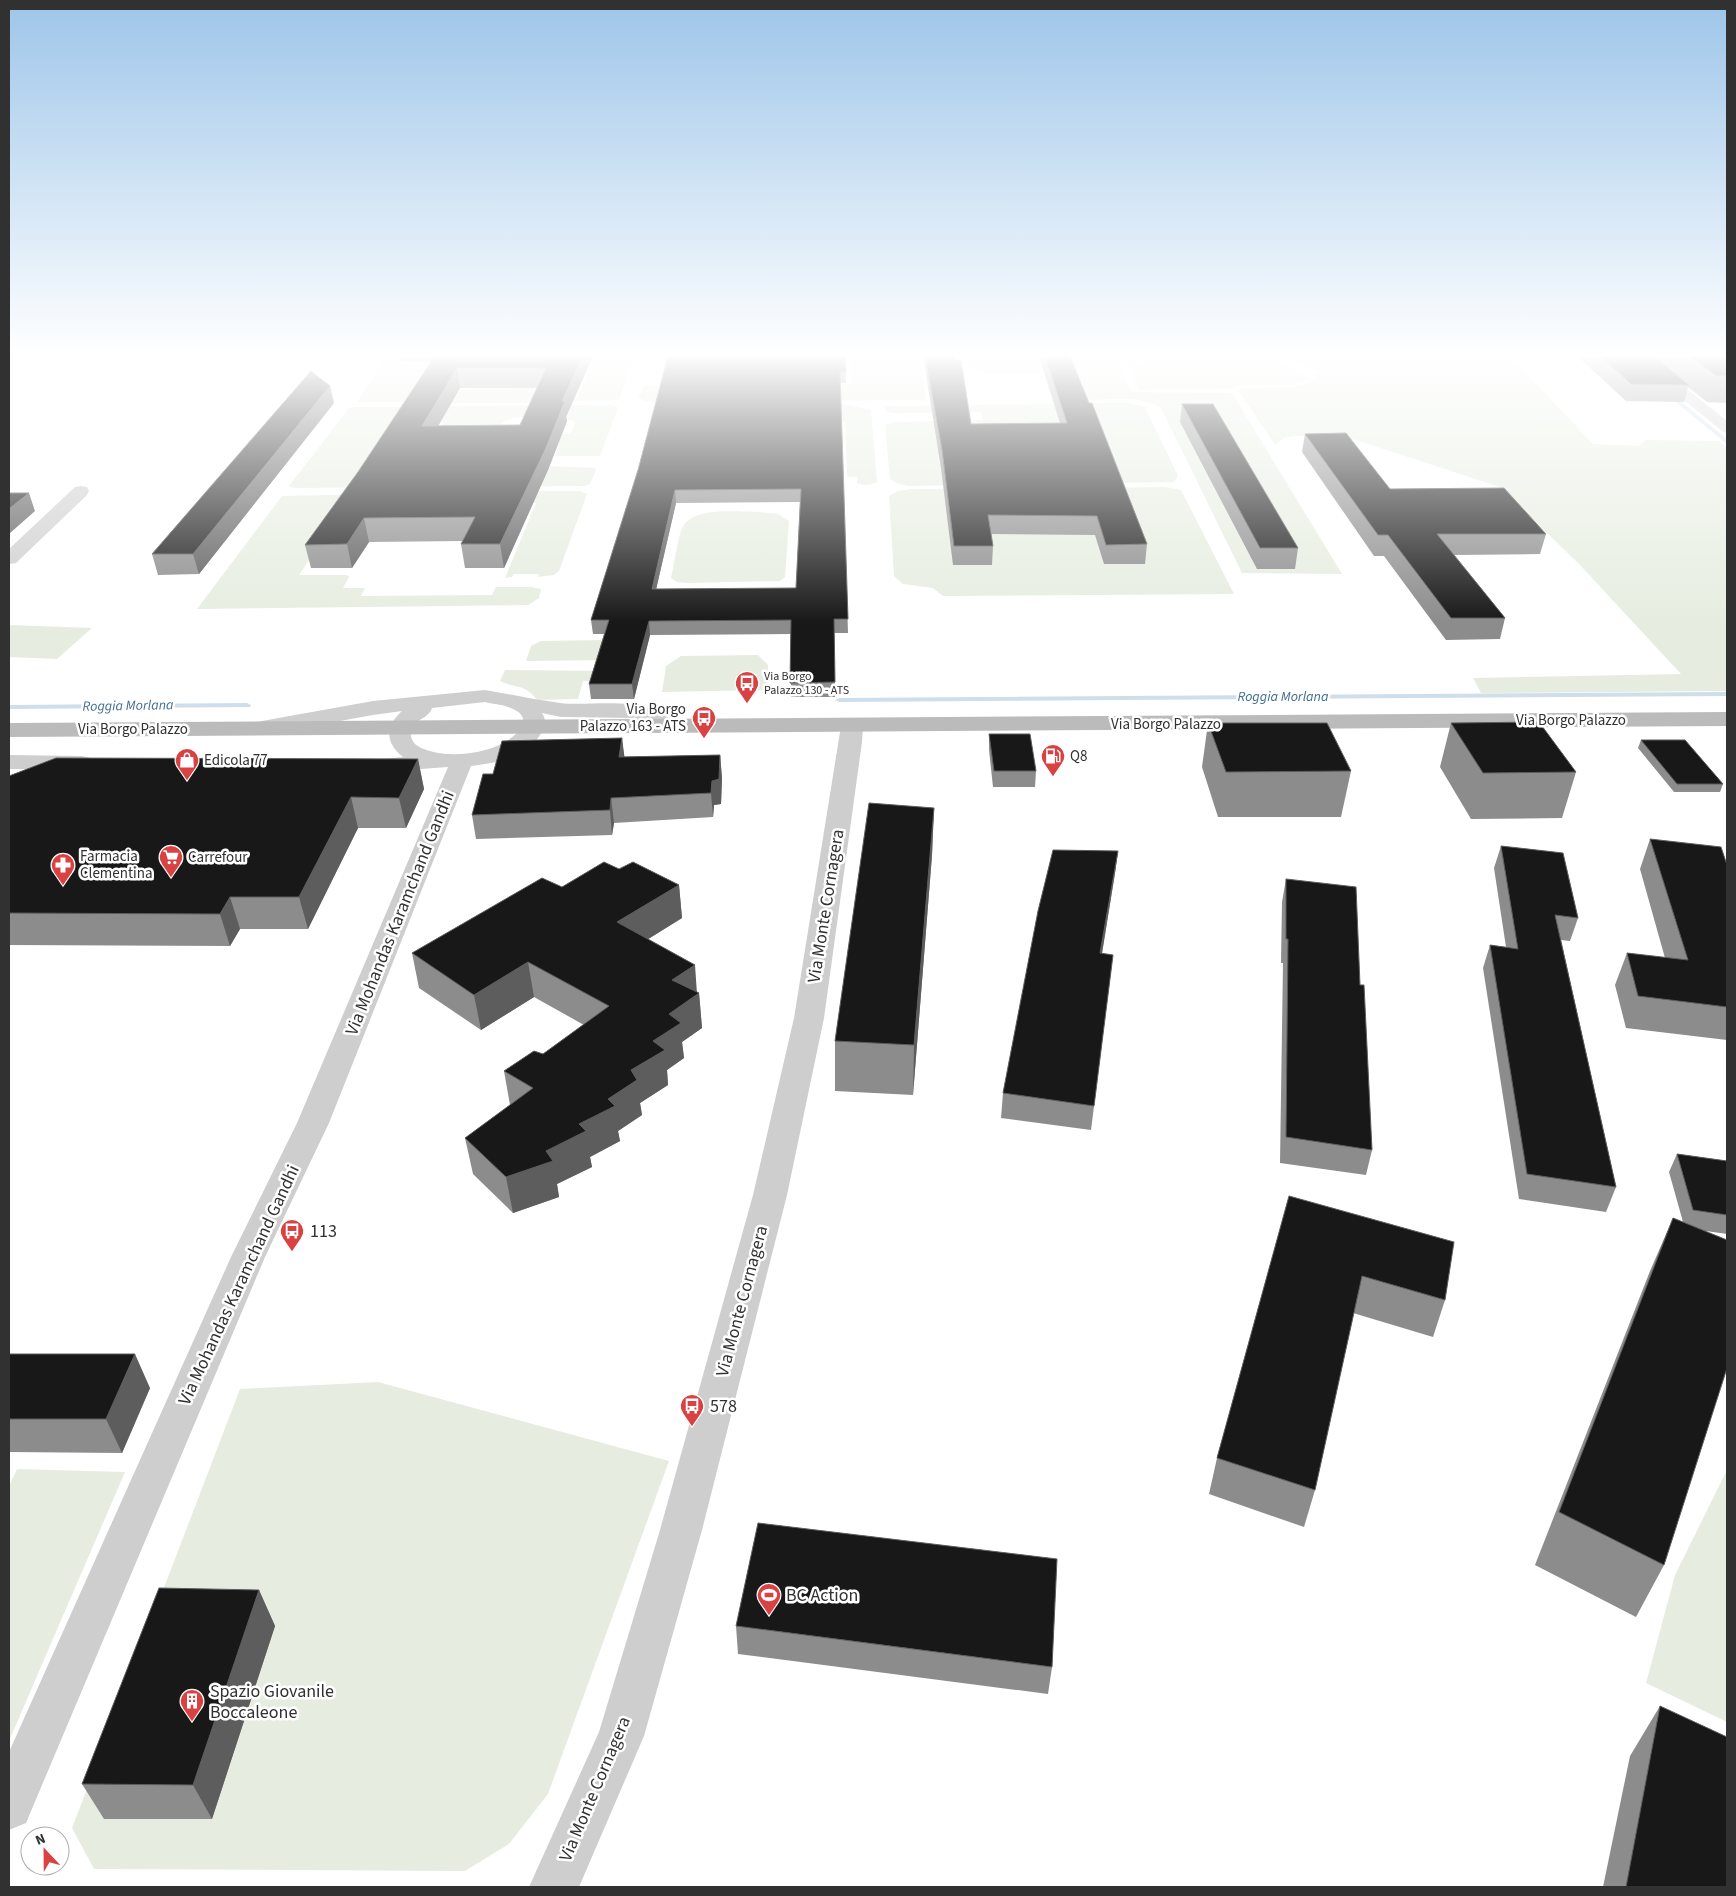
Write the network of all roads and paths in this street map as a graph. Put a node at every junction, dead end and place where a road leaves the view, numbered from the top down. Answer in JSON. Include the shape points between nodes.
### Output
{"nodes":[{"id":1,"x":81,"y":491,"type":"dead end"},
{"id":2,"x":9,"y":559,"type":"edge"},
{"id":3,"x":508,"y":699,"type":"junction"},
{"id":4,"x":442,"y":701,"type":"junction"},
{"id":5,"x":1727,"y":719,"type":"edge"},
{"id":6,"x":534,"y":726,"type":"junction"},
{"id":7,"x":665,"y":726,"type":"junction"},
{"id":8,"x":852,"y":726,"type":"junction"},
{"id":9,"x":400,"y":727,"type":"junction"},
{"id":10,"x":258,"y":728,"type":"junction"},
{"id":11,"x":9,"y":730,"type":"edge"},
{"id":12,"x":454,"y":761,"type":"junction"},
{"id":13,"x":9,"y":762,"type":"edge"},
{"id":14,"x":98,"y":764,"type":"edge"},
{"id":15,"x":358,"y":765,"type":"edge"},
{"id":16,"x":9,"y":1806,"type":"edge"},
{"id":17,"x":554,"y":1887,"type":"edge"}],
"edges":[{"from":1,"to":2,"type":"street"},
{"from":3,"to":4,"type":"street","name":"Via Borgo Palazzo","via":[[484,696]]},
{"from":3,"to":6,"type":"street","name":"Via Borgo Palazzo","via":[[524,706],[533,715]]},
{"from":3,"to":7,"type":"street","name":"Via Borgo Palazzo","via":[[561,710],[633,711],[650,715]]},
{"from":4,"to":9,"type":"street","name":"Via Borgo Palazzo","via":[[416,712]]},
{"from":4,"to":10,"type":"street","name":"Via Borgo Palazzo","via":[[373,708]]},
{"from":5,"to":8,"type":"main road","name":"Via Borgo Palazzo"},
{"from":6,"to":7,"type":"main road","name":"Via Borgo Palazzo"},
{"from":6,"to":9,"type":"main road","name":"Via Borgo Palazzo"},
{"from":6,"to":12,"type":"street","via":[[525,738],[509,749]]},
{"from":7,"to":8,"type":"main road","name":"Via Borgo Palazzo"},
{"from":8,"to":17,"type":"street","name":"Via Monte Cornagera","via":[[809,1018],[770,1195],[678,1539],[621,1736]]},
{"from":9,"to":10,"type":"main road","name":"Via Borgo Palazzo"},
{"from":9,"to":12,"type":"street","via":[[400,743],[410,752],[425,758]]},
{"from":10,"to":11,"type":"main road","name":"Via Borgo Palazzo"},
{"from":12,"to":15,"type":"street"},
{"from":12,"to":16,"type":"street","name":"Via Mohandas Karamchand Gandhi","via":[[313,1123],[248,1257]]},
{"from":13,"to":14,"type":"street"}]}
